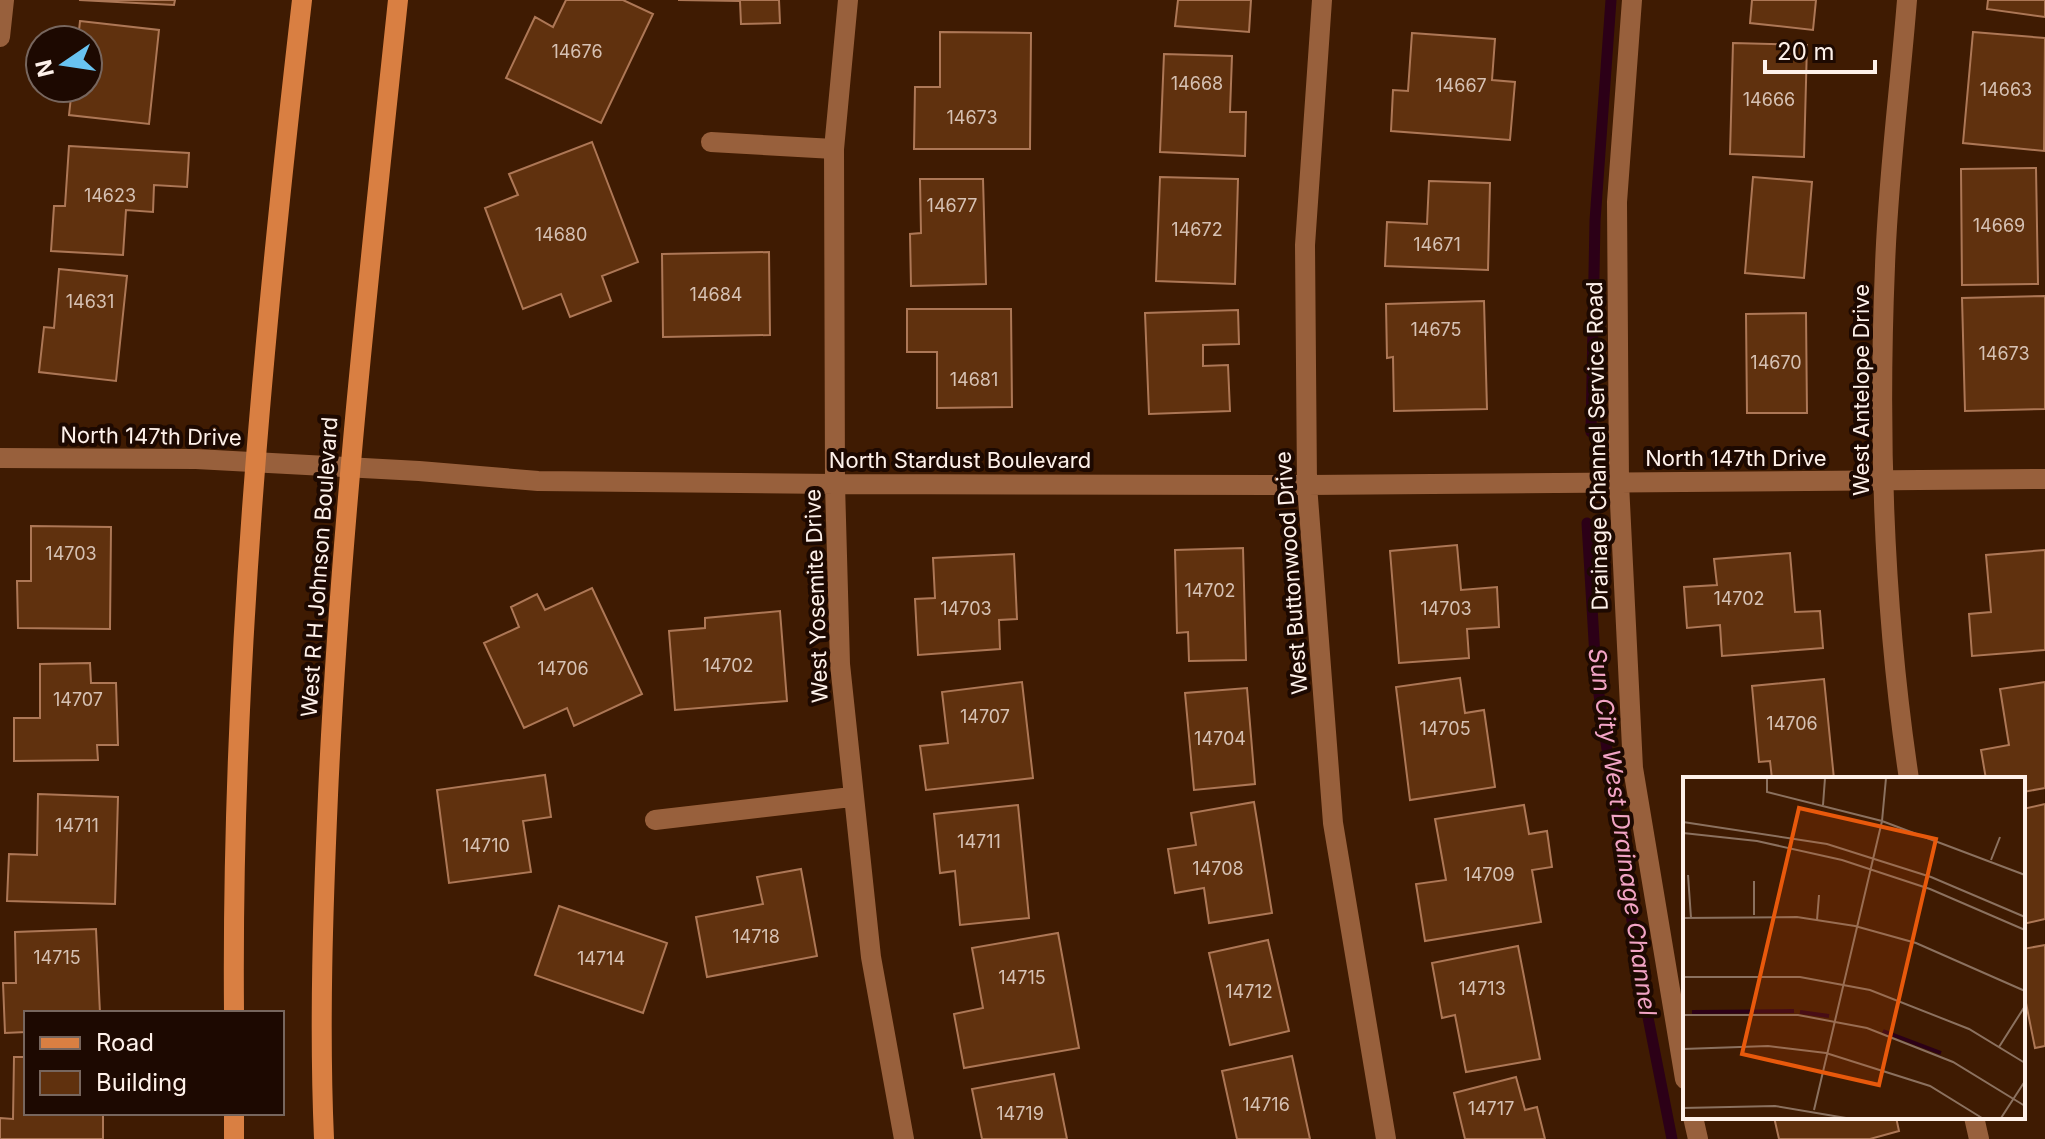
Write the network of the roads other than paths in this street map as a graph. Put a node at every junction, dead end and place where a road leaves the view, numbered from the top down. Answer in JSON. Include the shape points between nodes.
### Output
{"nodes":[{"id":1,"x":4,"y":0,"type":"edge"},
{"id":2,"x":302,"y":0,"type":"edge"},
{"id":3,"x":398,"y":0,"type":"edge"},
{"id":4,"x":848,"y":0,"type":"edge"},
{"id":5,"x":1322,"y":0,"type":"edge"},
{"id":6,"x":1632,"y":0,"type":"edge"},
{"id":7,"x":1907,"y":0,"type":"edge"},
{"id":8,"x":0,"y":37,"type":"edge"},
{"id":9,"x":711,"y":142,"type":"dead end"},
{"id":10,"x":834,"y":149,"type":"junction"},
{"id":11,"x":0,"y":458,"type":"edge"},
{"id":12,"x":255,"y":463,"type":"junction"},
{"id":13,"x":302,"y":465,"type":"joint"},
{"id":14,"x":348,"y":467,"type":"junction"},
{"id":15,"x":2045,"y":479,"type":"edge"},
{"id":16,"x":1884,"y":481,"type":"junction"},
{"id":17,"x":1619,"y":483,"type":"junction"},
{"id":18,"x":835,"y":484,"type":"junction"},
{"id":19,"x":1307,"y":485,"type":"junction"},
{"id":20,"x":1909,"y":777,"type":"edge"},
{"id":21,"x":851,"y":797,"type":"junction"},
{"id":22,"x":655,"y":820,"type":"dead end"},
{"id":23,"x":234,"y":1011,"type":"edge"},
{"id":24,"x":1683,"y":1067,"type":"edge"},
{"id":25,"x":234,"y":1115,"type":"edge"},
{"id":26,"x":1693,"y":1119,"type":"edge"},
{"id":27,"x":1974,"y":1119,"type":"edge"},
{"id":28,"x":234,"y":1139,"type":"edge"},
{"id":29,"x":324,"y":1139,"type":"edge"},
{"id":30,"x":904,"y":1139,"type":"edge"},
{"id":31,"x":1386,"y":1139,"type":"edge"},
{"id":32,"x":1698,"y":1139,"type":"edge"},
{"id":33,"x":1979,"y":1139,"type":"edge"}],
"edges":[{"from":1,"to":8,"type":"street"},
{"from":2,"to":12,"type":"main road"},
{"from":3,"to":14,"type":"main road","name":"West R H Johnson Boulevard"},
{"from":4,"to":10,"type":"street","name":"West Yosemite Drive"},
{"from":5,"to":19,"type":"street","name":"West Buttonwood Drive","via":[[1305,245]]},
{"from":6,"to":17,"type":"street","name":"Drainage Channel Service Road","via":[[1617,202]]},
{"from":7,"to":16,"type":"street","name":"West Antelope Drive","via":[[1885,265]]},
{"from":9,"to":10,"type":"street"},
{"from":10,"to":18,"type":"street","name":"West Yosemite Drive"},
{"from":11,"to":12,"type":"street","name":"North 147th Drive"},
{"from":12,"to":13,"type":"street","name":"North 147th Drive"},
{"from":12,"to":23,"type":"main road","via":[[235,851]]},
{"from":13,"to":14,"type":"street","name":"North Stardust Boulevard"},
{"from":14,"to":18,"type":"street","name":"North Stardust Boulevard","via":[[538,481]]},
{"from":14,"to":29,"type":"main road","name":"West R H Johnson Boulevard","via":[[325,861]]},
{"from":15,"to":16,"type":"street","name":"North 147th Drive"},
{"from":16,"to":17,"type":"street","name":"North 147th Drive"},
{"from":16,"to":20,"type":"street","name":"West Antelope Drive"},
{"from":17,"to":19,"type":"street","name":"North Stardust Boulevard"},
{"from":17,"to":24,"type":"street","name":"Drainage Channel Service Road","via":[[1633,768]]},
{"from":18,"to":19,"type":"street","name":"North Stardust Boulevard"},
{"from":18,"to":21,"type":"street","name":"West Yosemite Drive","via":[[840,664]]},
{"from":19,"to":31,"type":"street","name":"West Buttonwood Drive","via":[[1333,823]]},
{"from":21,"to":22,"type":"street"},
{"from":21,"to":30,"type":"street","name":"West Yosemite Drive","via":[[871,957]]},
{"from":25,"to":28,"type":"main road"},
{"from":26,"to":32,"type":"street"},
{"from":27,"to":33,"type":"street"}]}
